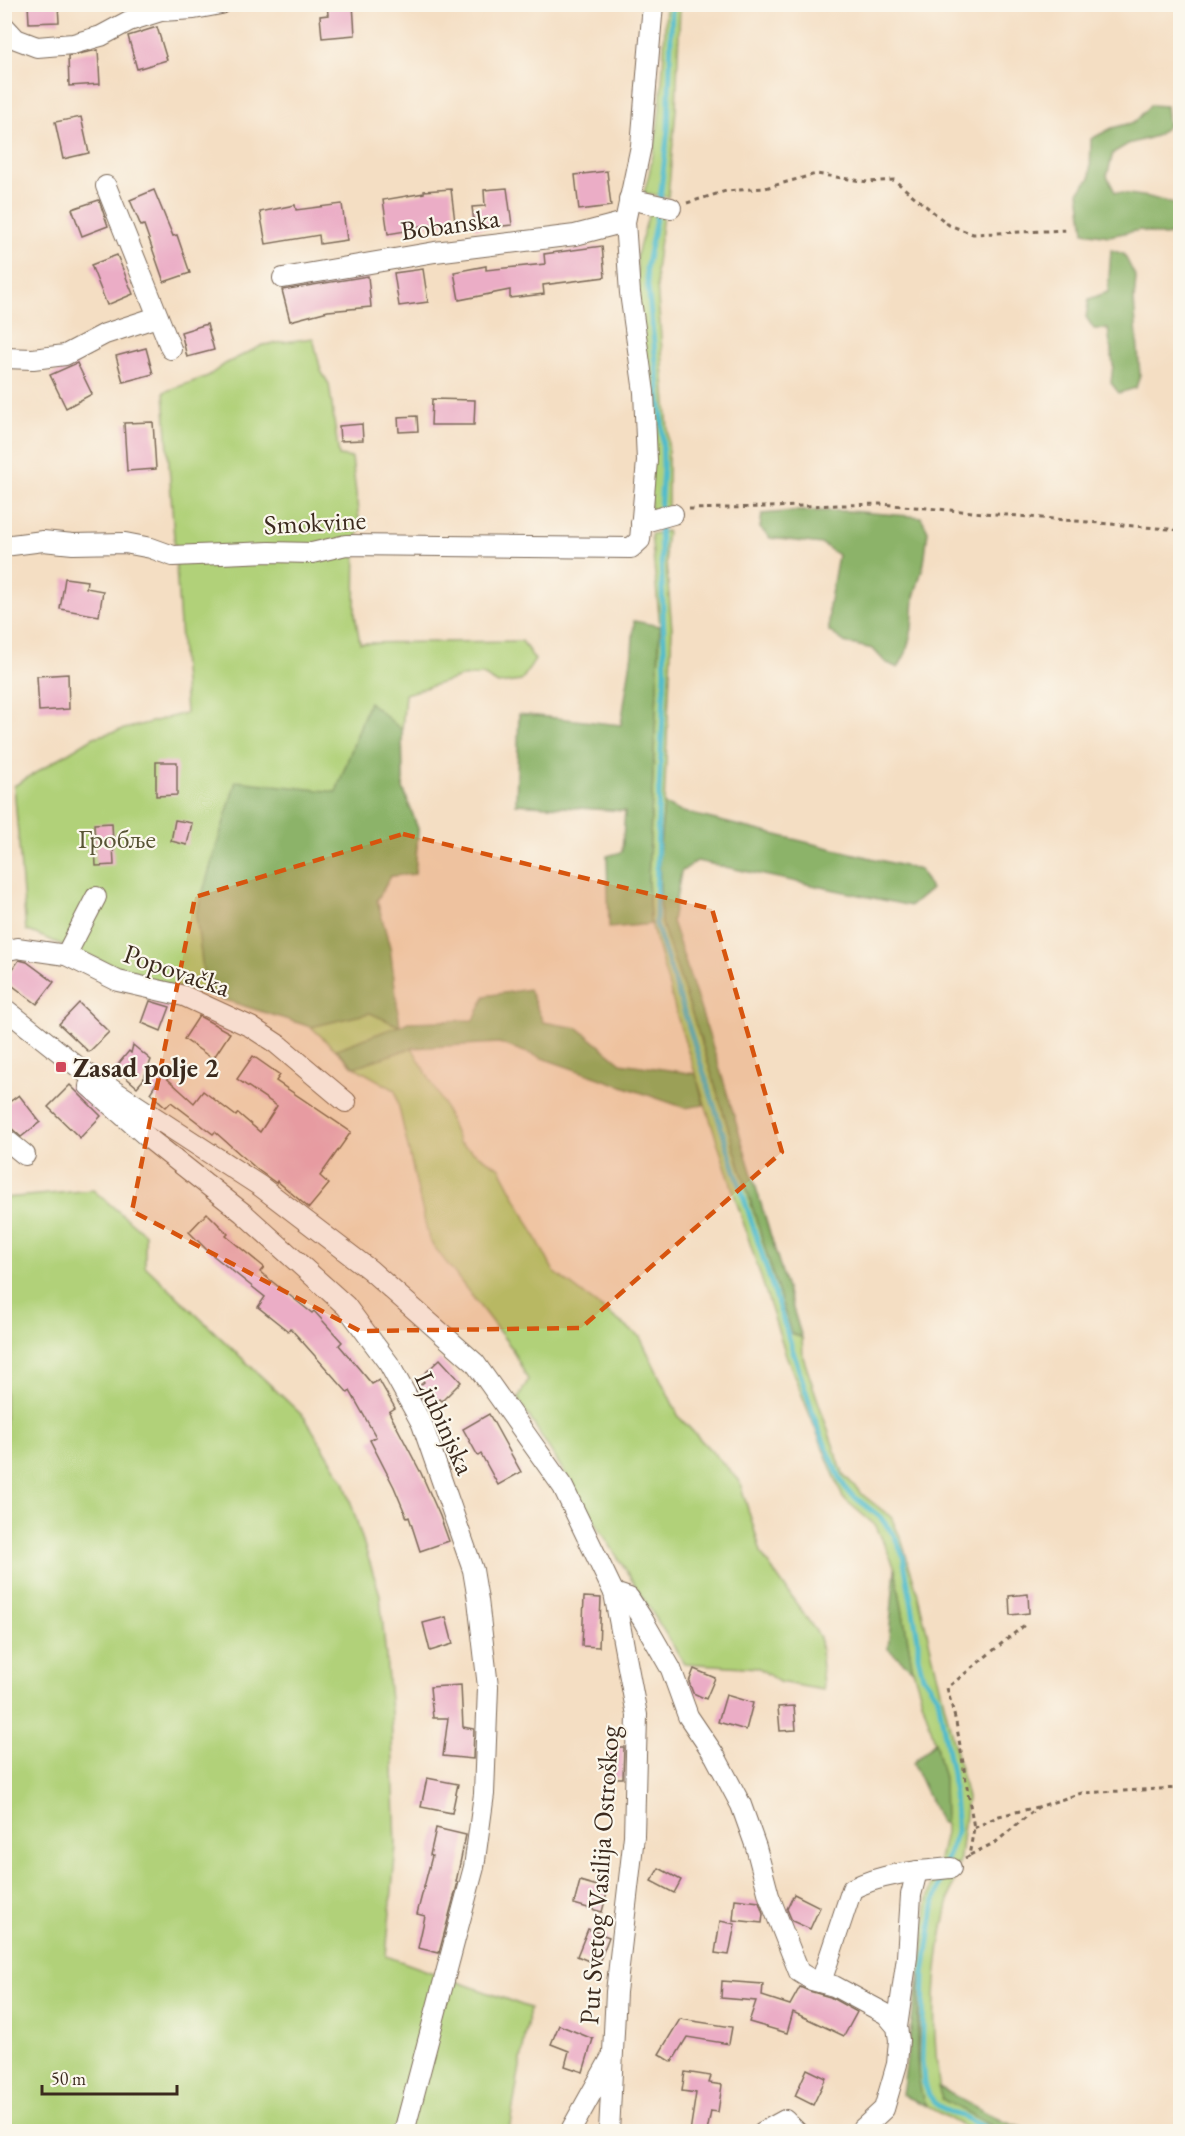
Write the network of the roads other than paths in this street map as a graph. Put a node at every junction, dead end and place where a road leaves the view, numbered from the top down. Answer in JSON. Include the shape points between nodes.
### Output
{"nodes":[{"id":1,"x":220,"y":4,"type":"edge"},
{"id":2,"x":653,"y":4,"type":"edge"},
{"id":3,"x":4,"y":26,"type":"edge"},
{"id":4,"x":106,"y":186,"type":"dead end"},
{"id":5,"x":629,"y":198,"type":"junction"},
{"id":6,"x":671,"y":208,"type":"road end"},
{"id":7,"x":625,"y":222,"type":"junction"},
{"id":8,"x":283,"y":278,"type":"dead end"},
{"id":9,"x":156,"y":317,"type":"junction"},
{"id":10,"x":171,"y":349,"type":"dead end"},
{"id":11,"x":4,"y":358,"type":"edge"},
{"id":12,"x":673,"y":513,"type":"road end"},
{"id":13,"x":645,"y":522,"type":"junction"},
{"id":14,"x":4,"y":546,"type":"edge"},
{"id":15,"x":96,"y":897,"type":"dead end"},
{"id":16,"x":4,"y":951,"type":"edge"},
{"id":17,"x":66,"y":955,"type":"junction"},
{"id":18,"x":4,"y":1008,"type":"edge"},
{"id":19,"x":82,"y":1070,"type":"junction"},
{"id":20,"x":346,"y":1102,"type":"dead end"},
{"id":21,"x":4,"y":1138,"type":"edge"},
{"id":22,"x":25,"y":1155,"type":"dead end"},
{"id":23,"x":614,"y":1593,"type":"junction"},
{"id":24,"x":951,"y":1868,"type":"road end"},
{"id":25,"x":917,"y":1871,"type":"junction"},
{"id":26,"x":821,"y":1982,"type":"junction"},
{"id":27,"x":897,"y":2027,"type":"junction"},
{"id":28,"x":613,"y":2053,"type":"junction"},
{"id":29,"x":869,"y":2128,"type":"edge"},
{"id":30,"x":404,"y":2132,"type":"edge"},
{"id":31,"x":572,"y":2132,"type":"edge"},
{"id":32,"x":609,"y":2132,"type":"edge"},
{"id":33,"x":763,"y":2132,"type":"edge"},
{"id":34,"x":797,"y":2132,"type":"edge"}],
"edges":[{"from":1,"to":3,"type":"street","via":[[161,11],[73,44],[38,47],[16,39]]},
{"from":2,"to":5,"type":"street","via":[[640,146]]},
{"from":4,"to":9,"type":"street"},
{"from":5,"to":6,"type":"street"},
{"from":5,"to":7,"type":"street"},
{"from":7,"to":8,"type":"street","name":"Bobanska","via":[[575,235],[435,252]]},
{"from":7,"to":13,"type":"street","via":[[644,392]]},
{"from":9,"to":10,"type":"street"},
{"from":9,"to":11,"type":"street","via":[[105,334],[65,355]]},
{"from":12,"to":13,"type":"street"},
{"from":13,"to":14,"type":"street","name":"Smokvine","via":[[640,540],[631,548],[346,545],[312,553],[173,556],[125,543],[43,541]]},
{"from":15,"to":17,"type":"street"},
{"from":16,"to":17,"type":"street","name":"Popovačka","via":[[17,948]]},
{"from":17,"to":20,"type":"street","name":"Popovačka","via":[[118,981],[184,996],[251,1027]]},
{"from":18,"to":19,"type":"street"},
{"from":19,"to":23,"type":"street","name":"Put Svetog Vasilija Ostroškog","via":[[269,1193],[370,1270],[475,1364],[563,1487]]},
{"from":19,"to":30,"type":"street","name":"Ljubinjska","via":[[85,1080],[101,1096],[243,1213],[346,1306],[389,1364],[423,1424],[473,1570],[488,1687],[484,1794],[474,1867]]},
{"from":21,"to":22,"type":"street"},
{"from":23,"to":26,"type":"street","via":[[629,1598],[649,1630],[671,1669],[688,1716],[741,1805],[769,1896],[799,1972]]},
{"from":23,"to":28,"type":"street","name":"Put Svetog Vasilija Ostroškog","via":[[637,1715],[634,1836]]},
{"from":24,"to":25,"type":"street"},
{"from":25,"to":26,"type":"street","via":[[869,1880],[852,1889]]},
{"from":25,"to":27,"type":"street"},
{"from":26,"to":27,"type":"street","via":[[886,2014]]},
{"from":27,"to":29,"type":"street","via":[[897,2064],[892,2083],[884,2109]]},
{"from":28,"to":31,"type":"street"},
{"from":28,"to":32,"type":"street","name":"Put Svetog Vasilija Ostroškog"},
{"from":33,"to":34,"type":"street","via":[[785,2120]]}]}
